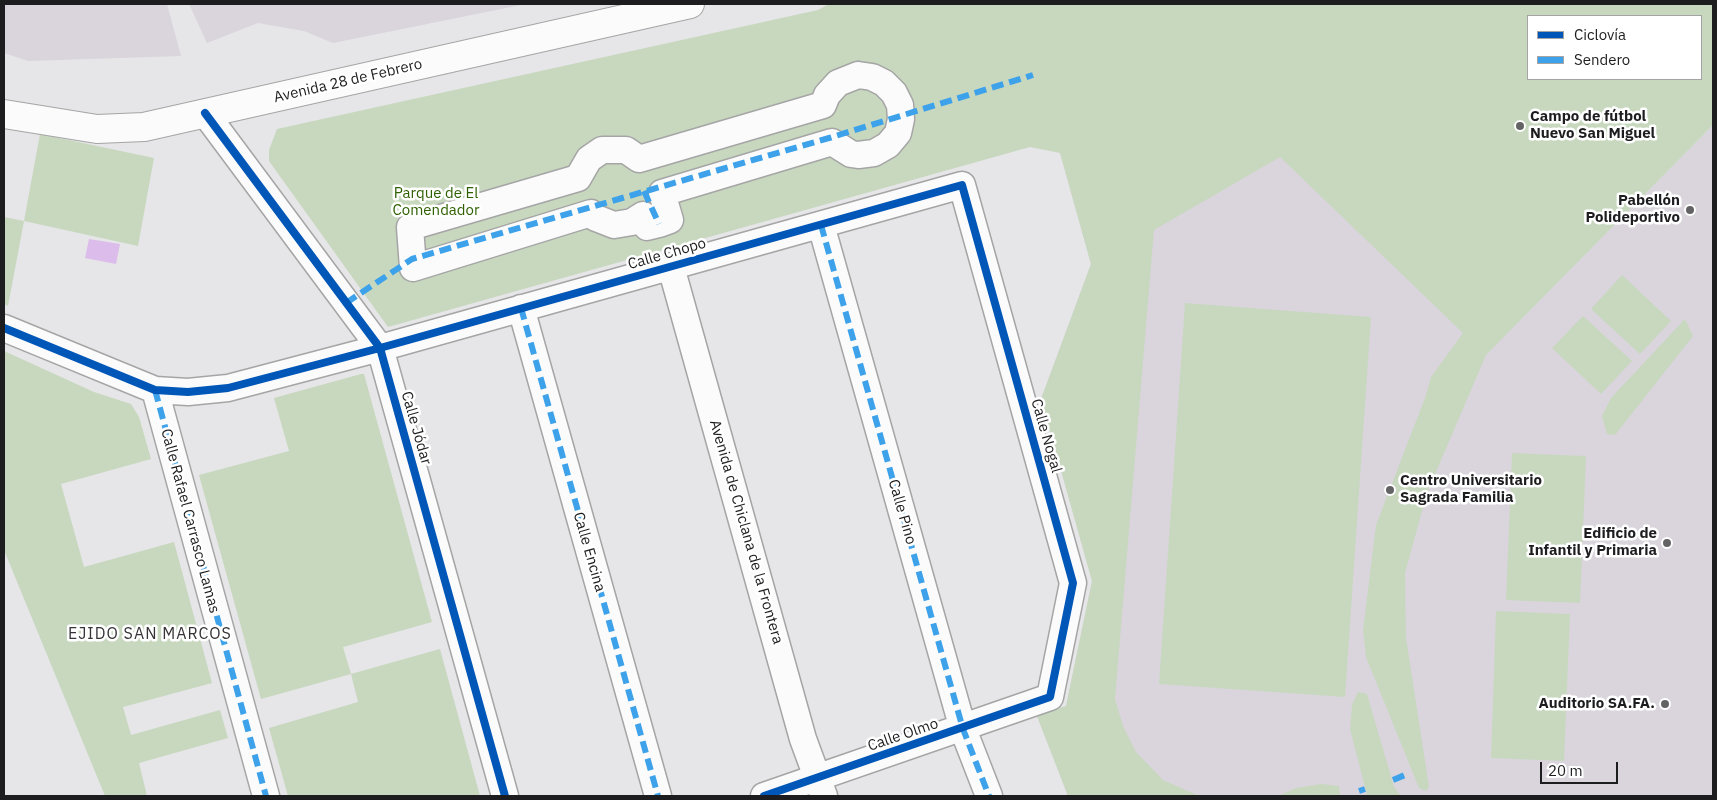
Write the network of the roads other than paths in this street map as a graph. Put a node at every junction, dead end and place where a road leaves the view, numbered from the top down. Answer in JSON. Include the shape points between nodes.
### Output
{"nodes":[{"id":1,"x":690,"y":4,"type":"edge"},
{"id":2,"x":4,"y":114,"type":"edge"},
{"id":3,"x":205,"y":114,"type":"junction"},
{"id":4,"x":832,"y":142,"type":"joint"},
{"id":5,"x":962,"y":185,"type":"joint"},
{"id":6,"x":821,"y":225,"type":"junction"},
{"id":7,"x":671,"y":267,"type":"junction"},
{"id":8,"x":521,"y":308,"type":"junction"},
{"id":9,"x":4,"y":328,"type":"edge"},
{"id":10,"x":380,"y":348,"type":"junction"},
{"id":11,"x":155,"y":390,"type":"junction"},
{"id":12,"x":1050,"y":696,"type":"joint"},
{"id":13,"x":963,"y":728,"type":"junction"},
{"id":14,"x":821,"y":787,"type":"edge"},
{"id":15,"x":266,"y":796,"type":"edge"},
{"id":16,"x":505,"y":796,"type":"edge"},
{"id":17,"x":658,"y":796,"type":"edge"},
{"id":18,"x":764,"y":796,"type":"edge"},
{"id":19,"x":989,"y":796,"type":"edge"}],
"edges":[{"from":1,"to":3,"type":"street","name":"Avenida 28 de Febrero"},
{"from":2,"to":3,"type":"street","name":"Avenida 28 de Febrero","via":[[97,129],[144,127]]},
{"from":3,"to":10,"type":"street","name":"Calle Jódar"},
{"from":4,"to":4,"type":"street","via":[[843,151],[858,155],[874,153],[888,145],[898,133],[901,119],[898,99],[890,87],[878,79],[858,75],[838,83],[823,105],[639,159],[626,150],[602,150],[588,159],[578,178],[410,226],[413,268],[591,213],[614,225],[632,222],[643,215],[647,227],[659,224],[670,220],[662,193]]},
{"from":5,"to":6,"type":"street","name":"Calle Chopo"},
{"from":5,"to":12,"type":"street","name":"Calle Nogal","via":[[1073,583]]},
{"from":6,"to":7,"type":"street","name":"Calle Chopo"},
{"from":6,"to":13,"type":"street","name":"Calle Pino"},
{"from":7,"to":8,"type":"street","name":"Calle Chopo"},
{"from":7,"to":14,"type":"street","name":"Avenida de Chiclana de la Frontera","via":[[803,738]]},
{"from":8,"to":10,"type":"street","name":"Calle Chopo"},
{"from":8,"to":17,"type":"street","name":"Calle Encina"},
{"from":9,"to":11,"type":"street","name":"Calle Chopo"},
{"from":10,"to":11,"type":"street","name":"Calle Chopo","via":[[228,388],[188,392]]},
{"from":10,"to":16,"type":"street","name":"Calle Jódar"},
{"from":11,"to":15,"type":"street","name":"Calle Rafael Carrasco Lamas"},
{"from":12,"to":13,"type":"street","name":"Calle Olmo"},
{"from":13,"to":14,"type":"street","name":"Calle Olmo"},
{"from":13,"to":19,"type":"street","name":"Calle Pino"},
{"from":14,"to":18,"type":"street","name":"Calle Olmo"}]}
